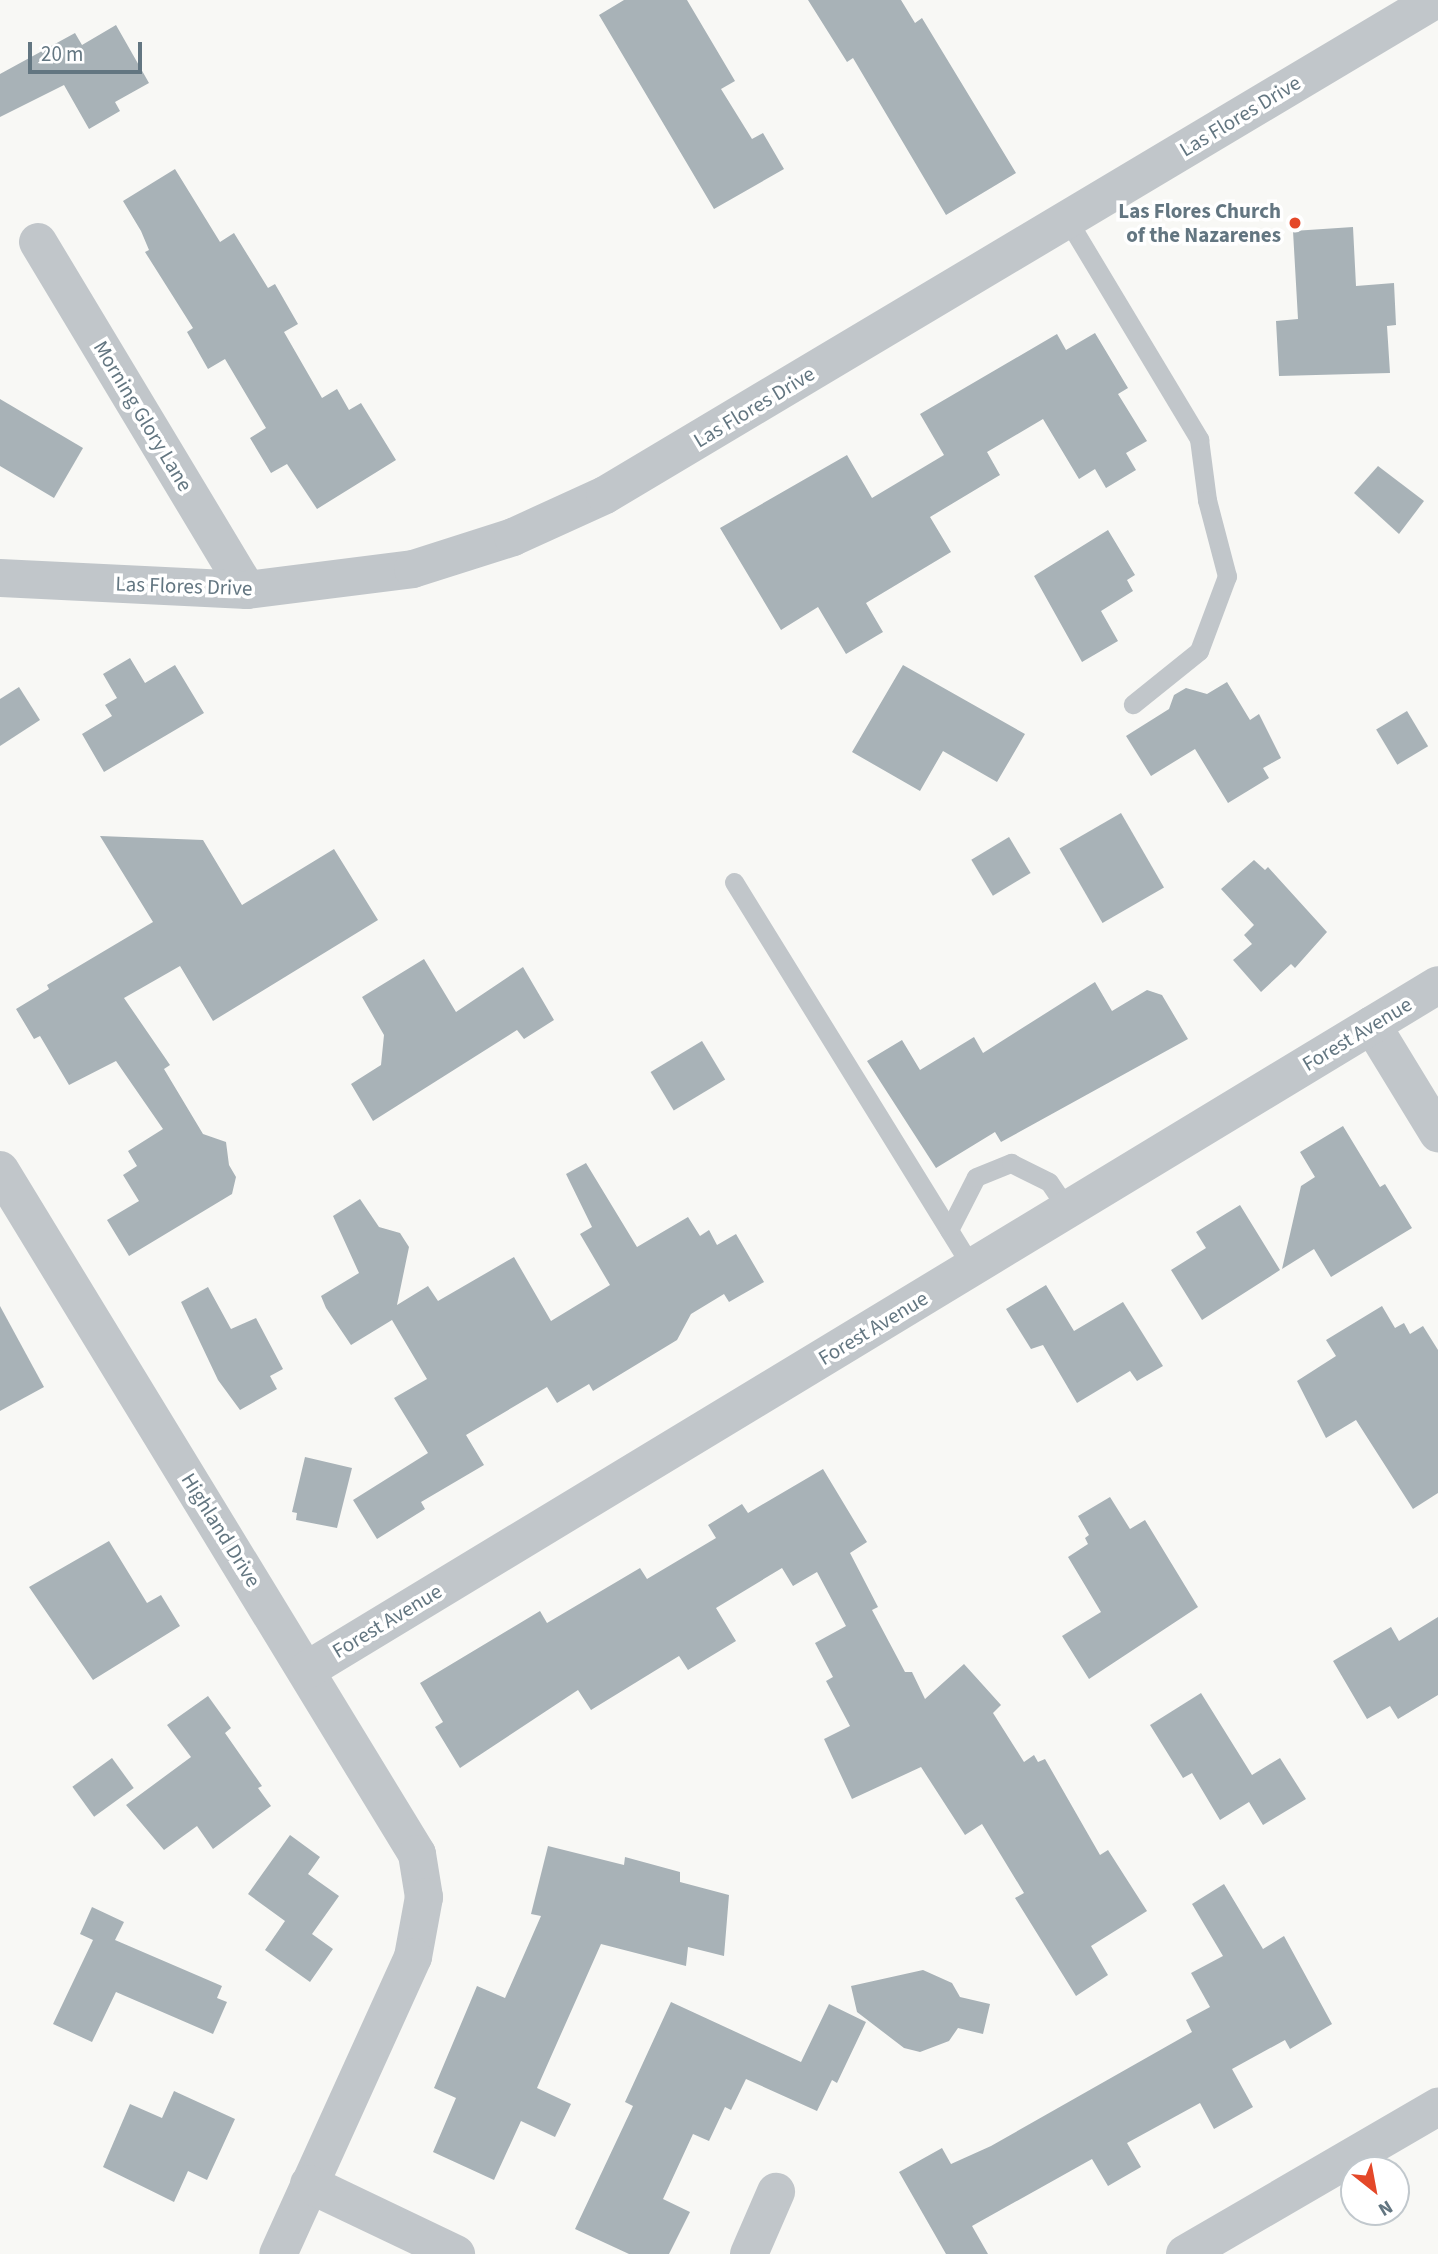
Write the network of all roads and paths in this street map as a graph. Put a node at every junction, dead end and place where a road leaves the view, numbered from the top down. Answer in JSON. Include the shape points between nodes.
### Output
{"nodes":[{"id":1,"x":1435,"y":0,"type":"edge"},
{"id":2,"x":1068,"y":219,"type":"junction"},
{"id":3,"x":38,"y":242,"type":"dead end"},
{"id":4,"x":0,"y":578,"type":"edge"},
{"id":5,"x":247,"y":590,"type":"junction"},
{"id":6,"x":1133,"y":704,"type":"dead end"},
{"id":7,"x":734,"y":882,"type":"dead end"},
{"id":8,"x":1438,"y":985,"type":"edge"},
{"id":9,"x":1372,"y":1025,"type":"junction"},
{"id":10,"x":1438,"y":1133,"type":"edge"},
{"id":11,"x":0,"y":1170,"type":"edge"},
{"id":12,"x":1067,"y":1209,"type":"junction"},
{"id":13,"x":948,"y":1230,"type":"junction"},
{"id":14,"x":972,"y":1267,"type":"junction"},
{"id":15,"x":307,"y":1670,"type":"junction"},
{"id":16,"x":1438,"y":2107,"type":"edge"},
{"id":17,"x":309,"y":2184,"type":"junction"},
{"id":18,"x":776,"y":2193,"type":"dead end"},
{"id":19,"x":278,"y":2254,"type":"edge"},
{"id":20,"x":456,"y":2254,"type":"edge"},
{"id":21,"x":749,"y":2254,"type":"edge"},
{"id":22,"x":1185,"y":2254,"type":"edge"}],
"edges":[{"from":1,"to":2,"type":"street","name":"Las Flores Drive"},
{"from":2,"to":5,"type":"street","name":"Las Flores Drive","via":[[605,495],[547,522],[414,569]]},
{"from":2,"to":6,"type":"lane","via":[[1199,439],[1207,500],[1227,576],[1199,651]]},
{"from":3,"to":5,"type":"street","name":"Morning Glory Lane"},
{"from":4,"to":5,"type":"street","name":"Las Flores Drive"},
{"from":7,"to":13,"type":"lane"},
{"from":8,"to":9,"type":"street","name":"Forest Avenue"},
{"from":9,"to":10,"type":"street"},
{"from":9,"to":12,"type":"street","name":"Forest Avenue"},
{"from":11,"to":15,"type":"street","name":"Highland Drive"},
{"from":12,"to":13,"type":"lane","via":[[1049,1182],[1011,1163],[976,1177]]},
{"from":12,"to":14,"type":"street","name":"Forest Avenue"},
{"from":13,"to":14,"type":"lane"},
{"from":14,"to":15,"type":"street","name":"Forest Avenue"},
{"from":15,"to":17,"type":"street","name":"Highland Drive","via":[[417,1854],[424,1897],[413,1957]]},
{"from":16,"to":22,"type":"street"},
{"from":17,"to":19,"type":"street"},
{"from":17,"to":20,"type":"street"},
{"from":18,"to":21,"type":"street"}]}
